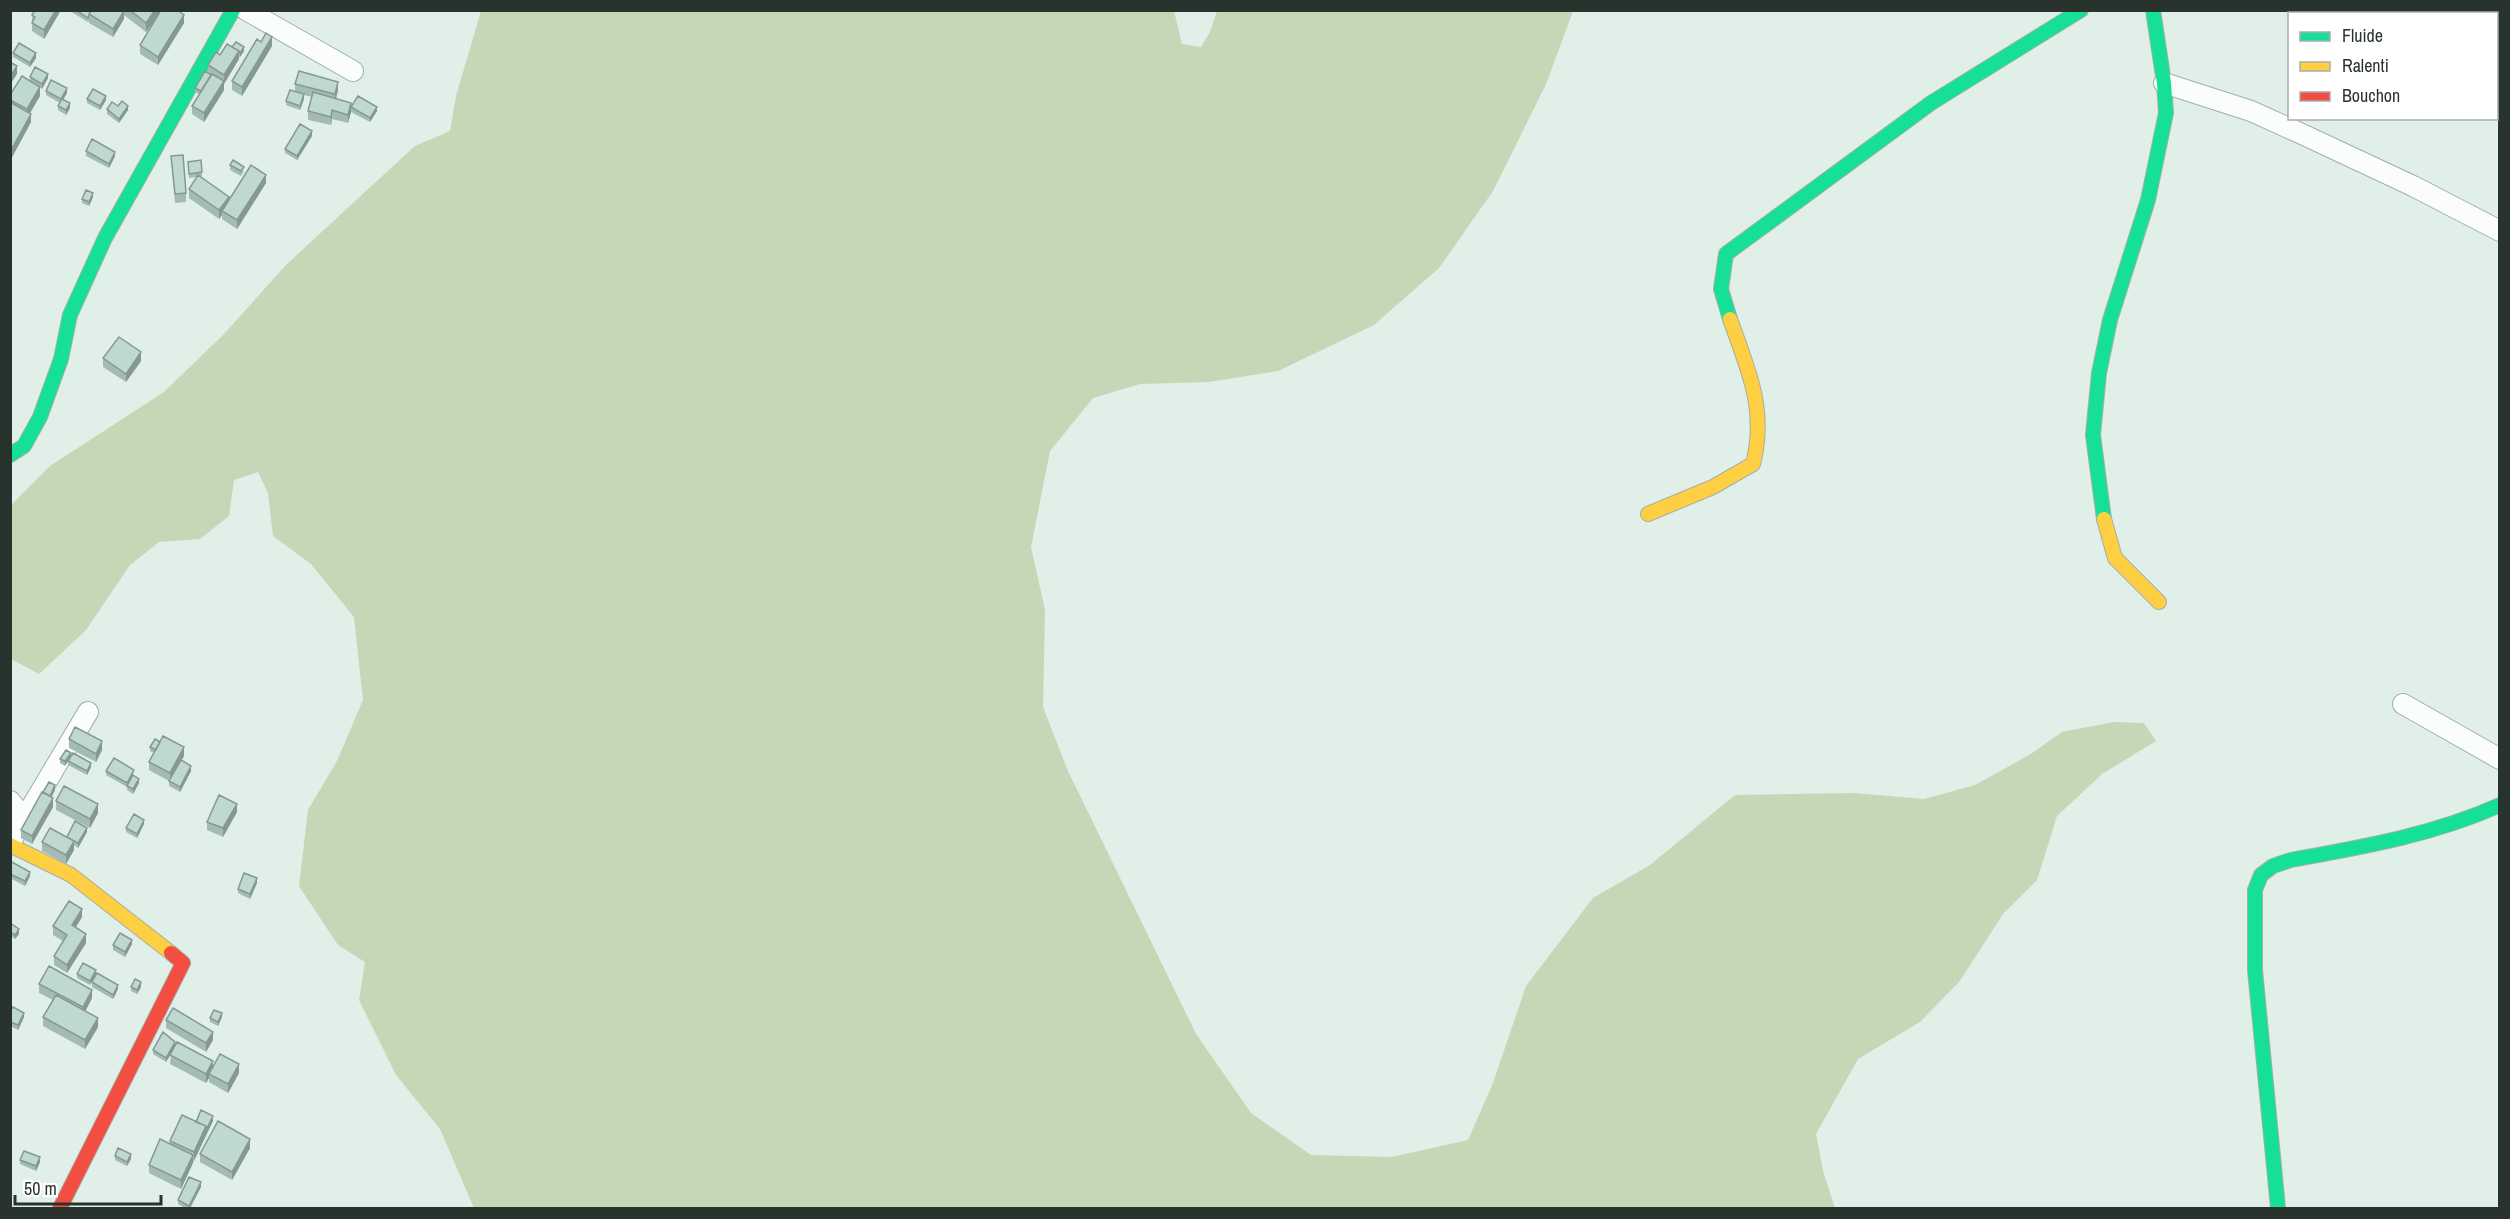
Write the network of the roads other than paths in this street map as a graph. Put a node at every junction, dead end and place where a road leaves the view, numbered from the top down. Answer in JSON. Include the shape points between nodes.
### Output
{"nodes":[{"id":1,"x":233,"y":10,"type":"edge"},
{"id":2,"x":246,"y":10,"type":"edge"},
{"id":3,"x":2081,"y":10,"type":"edge"},
{"id":4,"x":2153,"y":10,"type":"edge"},
{"id":5,"x":353,"y":71,"type":"dead end"},
{"id":6,"x":2164,"y":83,"type":"junction"},
{"id":7,"x":2499,"y":231,"type":"edge"},
{"id":8,"x":10,"y":455,"type":"edge"},
{"id":9,"x":1648,"y":514,"type":"dead end"},
{"id":10,"x":2159,"y":602,"type":"dead end"},
{"id":11,"x":2403,"y":704,"type":"dead end"},
{"id":12,"x":87,"y":712,"type":"dead end"},
{"id":13,"x":2499,"y":759,"type":"edge"},
{"id":14,"x":10,"y":801,"type":"edge"},
{"id":15,"x":2499,"y":805,"type":"edge"},
{"id":16,"x":25,"y":819,"type":"junction"},
{"id":17,"x":10,"y":844,"type":"edge"},
{"id":18,"x":60,"y":1209,"type":"edge"},
{"id":19,"x":2278,"y":1209,"type":"edge"}],
"edges":[{"from":1,"to":8,"type":"street","via":[[105,238],[70,315],[61,359],[40,417],[24,446]]},
{"from":2,"to":5,"type":"street"},
{"from":3,"to":9,"type":"street","via":[[1931,103],[1726,254],[1721,282],[1723,300],[1755,390],[1760,445],[1754,464],[1713,487]]},
{"from":4,"to":6,"type":"street"},
{"from":6,"to":7,"type":"street","via":[[2251,111],[2413,186]]},
{"from":6,"to":10,"type":"street","via":[[2166,113],[2162,137],[2148,200],[2109,320],[2093,435],[2104,518],[2115,558]]},
{"from":11,"to":13,"type":"street"},
{"from":12,"to":16,"type":"street"},
{"from":14,"to":16,"type":"street"},
{"from":15,"to":19,"type":"street","via":[[2469,820],[2417,836],[2291,860],[2261,875],[2255,890],[2255,970]]},
{"from":16,"to":17,"type":"street"},
{"from":17,"to":18,"type":"street","via":[[71,875],[183,963]]}]}
